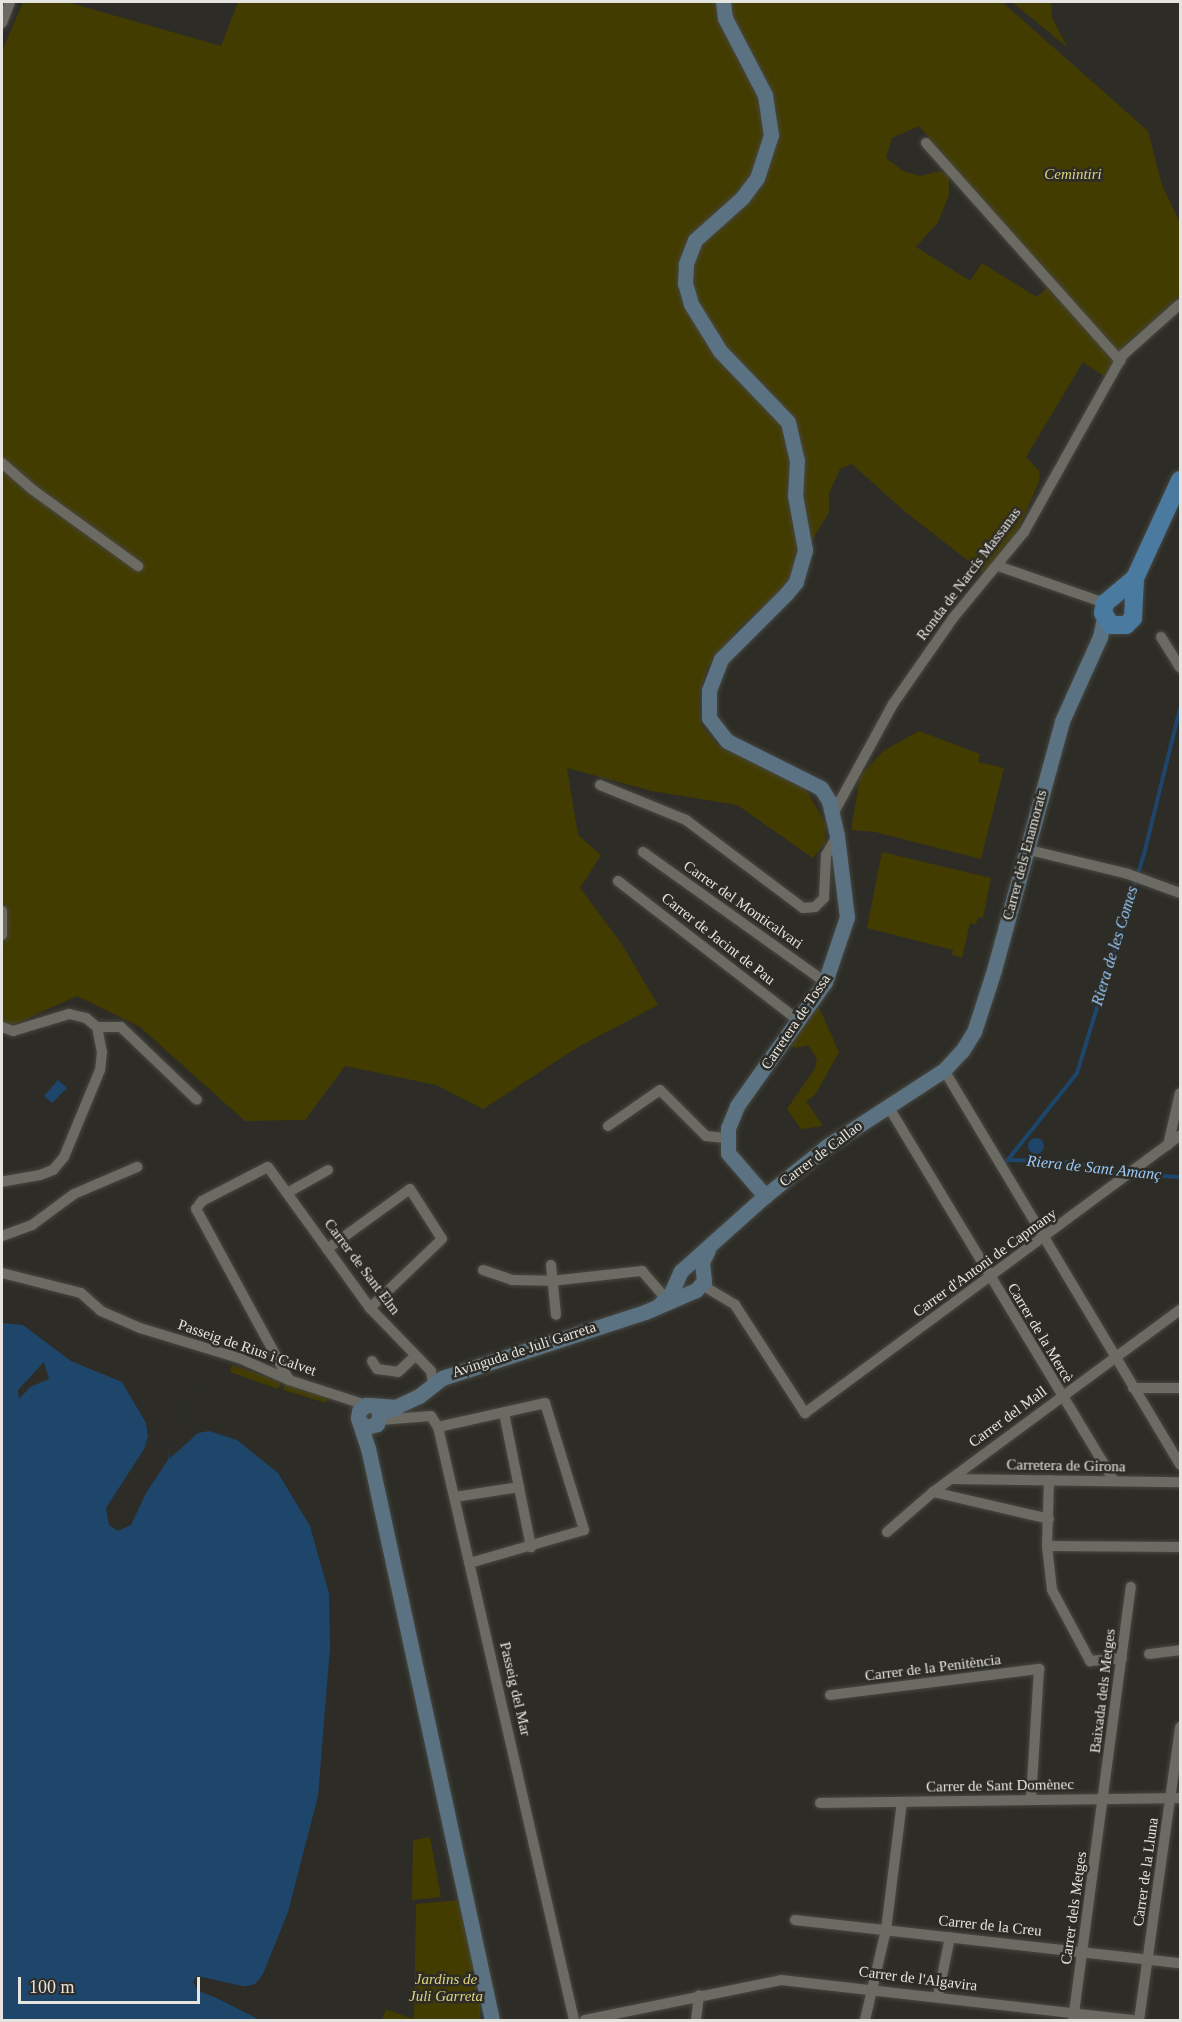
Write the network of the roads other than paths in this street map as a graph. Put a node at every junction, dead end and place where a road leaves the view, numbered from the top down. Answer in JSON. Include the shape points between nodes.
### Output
{"nodes":[{"id":1,"x":10,"y":2,"type":"edge"},
{"id":2,"x":723,"y":2,"type":"edge"},
{"id":3,"x":2,"y":23,"type":"edge"},
{"id":4,"x":926,"y":143,"type":"dead end"},
{"id":5,"x":1180,"y":304,"type":"edge"},
{"id":6,"x":1120,"y":361,"type":"junction"},
{"id":7,"x":2,"y":463,"type":"edge"},
{"id":8,"x":1180,"y":480,"type":"edge"},
{"id":9,"x":138,"y":566,"type":"dead end"},
{"id":10,"x":998,"y":566,"type":"junction"},
{"id":11,"x":1135,"y":578,"type":"junction"},
{"id":12,"x":1132,"y":603,"type":"junction"},
{"id":13,"x":1110,"y":611,"type":"junction"},
{"id":14,"x":1161,"y":636,"type":"dead end"},
{"id":15,"x":1180,"y":668,"type":"edge"},
{"id":16,"x":600,"y":785,"type":"dead end"},
{"id":17,"x":832,"y":814,"type":"junction"},
{"id":18,"x":837,"y":836,"type":"junction"},
{"id":19,"x":1025,"y":849,"type":"junction"},
{"id":20,"x":643,"y":852,"type":"dead end"},
{"id":21,"x":618,"y":881,"type":"dead end"},
{"id":22,"x":1180,"y":893,"type":"edge"},
{"id":23,"x":2,"y":911,"type":"edge"},
{"id":24,"x":2,"y":934,"type":"edge"},
{"id":25,"x":825,"y":982,"type":"junction"},
{"id":26,"x":799,"y":1021,"type":"junction"},
{"id":27,"x":2,"y":1027,"type":"edge"},
{"id":28,"x":97,"y":1027,"type":"junction"},
{"id":29,"x":945,"y":1070,"type":"junction"},
{"id":30,"x":1180,"y":1093,"type":"edge"},
{"id":31,"x":197,"y":1100,"type":"dead end"},
{"id":32,"x":888,"y":1106,"type":"junction"},
{"id":33,"x":608,"y":1126,"type":"dead end"},
{"id":34,"x":1180,"y":1136,"type":"edge"},
{"id":35,"x":725,"y":1138,"type":"junction"},
{"id":36,"x":1168,"y":1144,"type":"junction"},
{"id":37,"x":137,"y":1167,"type":"dead end"},
{"id":38,"x":328,"y":1170,"type":"dead end"},
{"id":39,"x":2,"y":1182,"type":"edge"},
{"id":40,"x":287,"y":1193,"type":"junction"},
{"id":41,"x":765,"y":1196,"type":"junction"},
{"id":42,"x":2,"y":1236,"type":"edge"},
{"id":43,"x":1044,"y":1239,"type":"junction"},
{"id":44,"x":327,"y":1249,"type":"junction"},
{"id":45,"x":551,"y":1265,"type":"dead end"},
{"id":46,"x":483,"y":1270,"type":"dead end"},
{"id":47,"x":2,"y":1274,"type":"edge"},
{"id":48,"x":989,"y":1278,"type":"junction"},
{"id":49,"x":697,"y":1279,"type":"junction"},
{"id":50,"x":556,"y":1281,"type":"junction"},
{"id":51,"x":662,"y":1303,"type":"junction"},
{"id":52,"x":370,"y":1308,"type":"junction"},
{"id":53,"x":1180,"y":1310,"type":"edge"},
{"id":54,"x":556,"y":1315,"type":"dead end"},
{"id":55,"x":415,"y":1356,"type":"junction"},
{"id":56,"x":1115,"y":1358,"type":"junction"},
{"id":57,"x":372,"y":1360,"type":"dead end"},
{"id":58,"x":289,"y":1380,"type":"junction"},
{"id":59,"x":433,"y":1382,"type":"junction"},
{"id":60,"x":1133,"y":1388,"type":"junction"},
{"id":61,"x":1180,"y":1388,"type":"edge"},
{"id":62,"x":1061,"y":1397,"type":"junction"},
{"id":63,"x":504,"y":1413,"type":"junction"},
{"id":64,"x":370,"y":1415,"type":"junction"},
{"id":65,"x":438,"y":1427,"type":"junction"},
{"id":66,"x":1180,"y":1466,"type":"edge"},
{"id":67,"x":950,"y":1479,"type":"junction"},
{"id":68,"x":1049,"y":1480,"type":"junction"},
{"id":69,"x":1114,"y":1481,"type":"junction"},
{"id":70,"x":1180,"y":1482,"type":"edge"},
{"id":71,"x":519,"y":1487,"type":"junction"},
{"id":72,"x":933,"y":1492,"type":"junction"},
{"id":73,"x":454,"y":1497,"type":"junction"},
{"id":74,"x":1049,"y":1519,"type":"junction"},
{"id":75,"x":887,"y":1532,"type":"dead end"},
{"id":76,"x":1047,"y":1546,"type":"junction"},
{"id":77,"x":531,"y":1547,"type":"junction"},
{"id":78,"x":1180,"y":1547,"type":"edge"},
{"id":79,"x":470,"y":1563,"type":"junction"},
{"id":80,"x":1131,"y":1587,"type":"dead end"},
{"id":81,"x":1180,"y":1650,"type":"edge"},
{"id":82,"x":1149,"y":1654,"type":"dead end"},
{"id":83,"x":1122,"y":1658,"type":"junction"},
{"id":84,"x":830,"y":1695,"type":"dead end"},
{"id":85,"x":1180,"y":1726,"type":"edge"},
{"id":86,"x":1176,"y":1799,"type":"edge"},
{"id":87,"x":1031,"y":1800,"type":"junction"},
{"id":88,"x":1105,"y":1800,"type":"junction"},
{"id":89,"x":902,"y":1802,"type":"junction"},
{"id":90,"x":820,"y":1803,"type":"dead end"},
{"id":91,"x":795,"y":1920,"type":"dead end"},
{"id":92,"x":886,"y":1930,"type":"junction"},
{"id":93,"x":950,"y":1937,"type":"junction"},
{"id":94,"x":1083,"y":1951,"type":"junction"},
{"id":95,"x":1149,"y":1961,"type":"junction"},
{"id":96,"x":1180,"y":1963,"type":"edge"},
{"id":97,"x":873,"y":1988,"type":"junction"},
{"id":98,"x":699,"y":1995,"type":"junction"},
{"id":99,"x":938,"y":1996,"type":"junction"},
{"id":100,"x":485,"y":1999,"type":"junction"},
{"id":101,"x":1074,"y":2017,"type":"edge"},
{"id":102,"x":485,"y":2020,"type":"edge"},
{"id":103,"x":492,"y":2020,"type":"edge"},
{"id":104,"x":573,"y":2020,"type":"edge"},
{"id":105,"x":585,"y":2020,"type":"edge"},
{"id":106,"x":696,"y":2020,"type":"edge"},
{"id":107,"x":865,"y":2020,"type":"edge"},
{"id":108,"x":1134,"y":2020,"type":"edge"},
{"id":109,"x":1139,"y":2020,"type":"edge"}],
"edges":[{"from":1,"to":3,"type":"street"},
{"from":2,"to":17,"type":"main road","name":"Carretera de Tossa","via":[[726,18],[765,95],[771,135],[756,178],[742,198],[695,240],[686,264],[685,283],[691,304],[720,351],[788,422],[797,460],[795,495],[805,550],[795,582],[786,594],[721,659],[712,677],[708,710],[713,727],[727,741],[821,788]]},
{"from":4,"to":6,"type":"street"},
{"from":5,"to":6,"type":"street","name":"Ronda de Narcís Massanas"},
{"from":6,"to":10,"type":"street","name":"Ronda de Narcís Massanas","via":[[1024,532]]},
{"from":7,"to":9,"type":"street"},
{"from":8,"to":11,"type":"main road"},
{"from":10,"to":13,"type":"street"},
{"from":10,"to":17,"type":"street","name":"Ronda de Narcís Massanas","via":[[953,618],[893,704]]},
{"from":11,"to":12,"type":"main road"},
{"from":11,"to":13,"type":"main road"},
{"from":12,"to":13,"type":"main road"},
{"from":12,"to":13,"type":"main road","via":[[1134,613],[1130,622]]},
{"from":13,"to":19,"type":"main road","name":"Carrer dels Enamorats","via":[[1062,721]]},
{"from":14,"to":15,"type":"street"},
{"from":16,"to":18,"type":"street","via":[[686,820],[803,909],[815,907],[824,898],[826,855]]},
{"from":17,"to":18,"type":"main road","name":"Carretera de Tossa"},
{"from":18,"to":25,"type":"main road","name":"Carretera de Tossa","via":[[847,917]]},
{"from":19,"to":22,"type":"street","via":[[1128,874]]},
{"from":19,"to":29,"type":"main road","name":"Carrer dels Enamorats","via":[[974,1032]]},
{"from":20,"to":25,"type":"street","name":"Carrer del Monticalvari"},
{"from":21,"to":26,"type":"street","name":"Carrer de Jacint de Pau"},
{"from":23,"to":24,"type":"street"},
{"from":25,"to":26,"type":"main road","name":"Carretera de Tossa"},
{"from":26,"to":35,"type":"main road","name":"Carretera de Tossa","via":[[737,1106]]},
{"from":27,"to":28,"type":"street","via":[[13,1031],[69,1014],[86,1018]]},
{"from":28,"to":31,"type":"street","via":[[121,1027]]},
{"from":28,"to":39,"type":"street","via":[[101,1037],[100,1070],[64,1157],[54,1170]]},
{"from":29,"to":32,"type":"main road","name":"Carrer de Callao"},
{"from":29,"to":43,"type":"street"},
{"from":30,"to":36,"type":"street"},
{"from":32,"to":41,"type":"main road","name":"Carrer de Callao","via":[[827,1146]]},
{"from":32,"to":48,"type":"street","name":"Carrer de la Mercè"},
{"from":33,"to":35,"type":"street","via":[[660,1090],[706,1136]]},
{"from":34,"to":36,"type":"street","name":"Carrer d'Antoni de Capmany"},
{"from":35,"to":41,"type":"main road","via":[[728,1153]]},
{"from":36,"to":43,"type":"street","name":"Carrer d'Antoni de Capmany"},
{"from":37,"to":42,"type":"street","via":[[74,1194],[32,1225]]},
{"from":38,"to":40,"type":"street"},
{"from":40,"to":44,"type":"street","name":"Carrer de Sant Elm"},
{"from":40,"to":58,"type":"street","name":"Carrer de Sant Elm","via":[[268,1167],[202,1200],[196,1209]]},
{"from":41,"to":49,"type":"main road","name":"Carrer de Callao","via":[[708,1250]]},
{"from":43,"to":48,"type":"street","name":"Carrer d'Antoni de Capmany"},
{"from":43,"to":56,"type":"street"},
{"from":44,"to":52,"type":"street","name":"Carrer de Sant Elm"},
{"from":44,"to":52,"type":"street","via":[[410,1189],[442,1239]]},
{"from":45,"to":50,"type":"street"},
{"from":46,"to":50,"type":"street","via":[[512,1280]]},
{"from":47,"to":58,"type":"street","name":"Passeig de Rius i Calvet","via":[[81,1293],[101,1311]]},
{"from":48,"to":49,"type":"street","name":"Carrer d'Antoni de Capmany","via":[[805,1413],[735,1305]]},
{"from":48,"to":62,"type":"street","name":"Carrer de la Mercè"},
{"from":49,"to":51,"type":"main road","name":"Avinguda de Juli Garreta"},
{"from":49,"to":51,"type":"main road","name":"Carrer de Callao","via":[[683,1268]]},
{"from":50,"to":51,"type":"street","via":[[642,1272]]},
{"from":50,"to":54,"type":"street"},
{"from":51,"to":59,"type":"main road","name":"Avinguda de Juli Garreta"},
{"from":52,"to":55,"type":"street","name":"Carrer de Sant Elm"},
{"from":53,"to":56,"type":"street","name":"Carrer del Mall"},
{"from":55,"to":57,"type":"street","via":[[398,1372],[377,1368]]},
{"from":55,"to":59,"type":"street","name":"Carrer de Sant Elm","via":[[431,1371]]},
{"from":56,"to":60,"type":"street"},
{"from":56,"to":62,"type":"street","name":"Carrer del Mall"},
{"from":58,"to":64,"type":"street","name":"Passeig de Rius i Calvet","via":[[349,1400]]},
{"from":59,"to":64,"type":"main road","name":"Avinguda de Juli Garreta","via":[[419,1396]]},
{"from":60,"to":61,"type":"street"},
{"from":60,"to":66,"type":"street"},
{"from":62,"to":67,"type":"street","name":"Carrer del Mall"},
{"from":62,"to":69,"type":"street","name":"Carrer de la Mercè"},
{"from":63,"to":65,"type":"street"},
{"from":63,"to":71,"type":"street"},
{"from":63,"to":77,"type":"street","via":[[545,1403],[584,1530]]},
{"from":64,"to":65,"type":"street","via":[[432,1416]]},
{"from":64,"to":100,"type":"main road","via":[[368,1448]]},
{"from":65,"to":73,"type":"street","name":"Passeig del Mar"},
{"from":67,"to":68,"type":"street","name":"Carretera de Girona"},
{"from":67,"to":72,"type":"street","name":"Carrer del Mall"},
{"from":68,"to":69,"type":"street","name":"Carretera de Girona"},
{"from":68,"to":74,"type":"street"},
{"from":69,"to":70,"type":"street","name":"Carretera de Girona"},
{"from":71,"to":73,"type":"street"},
{"from":71,"to":77,"type":"street"},
{"from":72,"to":74,"type":"street"},
{"from":72,"to":75,"type":"street","name":"Carrer del Mall"},
{"from":73,"to":79,"type":"street","name":"Passeig del Mar"},
{"from":74,"to":76,"type":"street"},
{"from":76,"to":78,"type":"street"},
{"from":76,"to":83,"type":"street","via":[[1052,1590],[1090,1661]]},
{"from":77,"to":79,"type":"street"},
{"from":79,"to":104,"type":"street","name":"Passeig del Mar"},
{"from":80,"to":83,"type":"street","name":"Baixada dels Metges"},
{"from":81,"to":82,"type":"street"},
{"from":83,"to":88,"type":"street","name":"Baixada dels Metges"},
{"from":84,"to":87,"type":"street","name":"Carrer de la Penitència","via":[[1039,1669]]},
{"from":85,"to":86,"type":"street","name":"Carrer de la Lluna"},
{"from":86,"to":88,"type":"street","name":"Carrer de Sant Domènec"},
{"from":86,"to":95,"type":"street","name":"Carrer de la Lluna"},
{"from":87,"to":88,"type":"street","name":"Carrer de Sant Domènec"},
{"from":87,"to":89,"type":"street","name":"Carrer de Sant Domènec"},
{"from":88,"to":94,"type":"street","name":"Carrer dels Metges"},
{"from":89,"to":90,"type":"street","name":"Carrer de Sant Domènec"},
{"from":89,"to":92,"type":"street"},
{"from":91,"to":92,"type":"street","name":"Carrer de la Creu"},
{"from":92,"to":93,"type":"street","name":"Carrer de la Creu"},
{"from":92,"to":97,"type":"street"},
{"from":93,"to":94,"type":"street","name":"Carrer de la Creu"},
{"from":93,"to":99,"type":"street"},
{"from":94,"to":95,"type":"street","name":"Carrer de la Creu"},
{"from":94,"to":101,"type":"street","name":"Carrer dels Metges"},
{"from":95,"to":96,"type":"street","name":"Carrer de la Creu"},
{"from":95,"to":109,"type":"street","name":"Carrer de la Lluna"},
{"from":97,"to":98,"type":"street","name":"Carrer de l'Algavira","via":[[781,1980]]},
{"from":97,"to":99,"type":"street","name":"Carrer de l'Algavira"},
{"from":97,"to":107,"type":"street"},
{"from":98,"to":105,"type":"street","name":"Carrer de l'Algavira"},
{"from":98,"to":106,"type":"street"},
{"from":99,"to":101,"type":"street","name":"Carrer de l'Algavira"},
{"from":100,"to":102,"type":"main road"},
{"from":100,"to":103,"type":"main road"},
{"from":101,"to":108,"type":"street","name":"Carrer de l'Algavira"}]}
